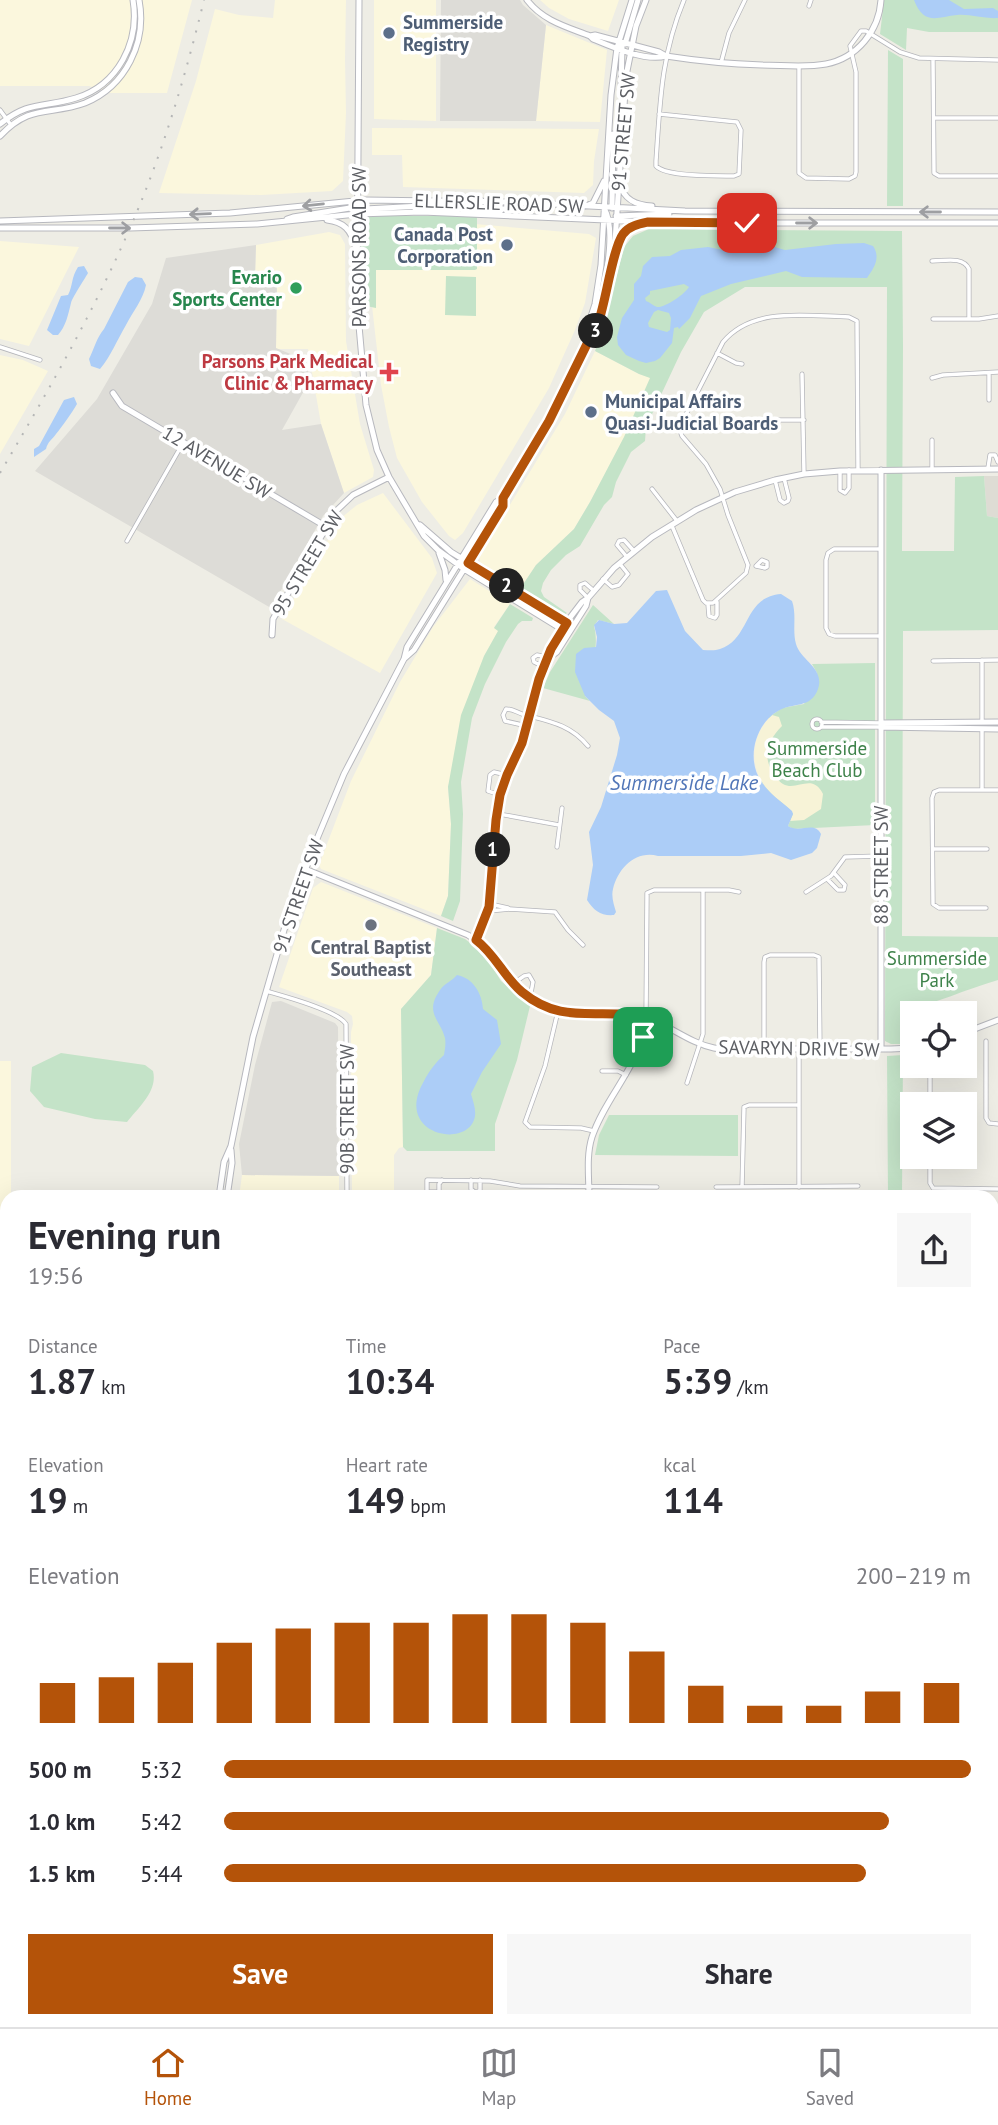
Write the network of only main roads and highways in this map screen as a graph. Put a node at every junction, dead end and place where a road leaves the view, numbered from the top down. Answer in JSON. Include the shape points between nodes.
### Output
{"nodes":[{"id":1,"x":133,"y":0,"type":"edge"},
{"id":2,"x":139,"y":0,"type":"edge"},
{"id":3,"x":359,"y":0,"type":"edge"},
{"id":4,"x":527,"y":0,"type":"edge"},
{"id":5,"x":632,"y":0,"type":"edge"},
{"id":6,"x":638,"y":0,"type":"edge"},
{"id":7,"x":646,"y":0,"type":"edge"},
{"id":8,"x":881,"y":0,"type":"edge"},
{"id":9,"x":623,"y":45,"type":"junction"},
{"id":10,"x":630,"y":52,"type":"junction"},
{"id":11,"x":666,"y":56,"type":"junction"},
{"id":12,"x":624,"y":100,"type":"junction"},
{"id":13,"x":610,"y":118,"type":"junction"},
{"id":14,"x":0,"y":124,"type":"edge"},
{"id":15,"x":0,"y":136,"type":"edge"},
{"id":16,"x":606,"y":175,"type":"junction"},
{"id":17,"x":619,"y":178,"type":"junction"},
{"id":18,"x":358,"y":200,"type":"junction"},
{"id":19,"x":454,"y":200,"type":"junction"},
{"id":20,"x":482,"y":201,"type":"junction"},
{"id":21,"x":553,"y":204,"type":"junction"},
{"id":22,"x":584,"y":207,"type":"junction"},
{"id":23,"x":604,"y":208,"type":"junction"},
{"id":24,"x":614,"y":208,"type":"junction"},
{"id":25,"x":422,"y":212,"type":"junction"},
{"id":26,"x":725,"y":212,"type":"junction"},
{"id":27,"x":998,"y":212,"type":"edge"},
{"id":28,"x":357,"y":214,"type":"junction"},
{"id":29,"x":482,"y":214,"type":"junction"},
{"id":30,"x":313,"y":219,"type":"junction"},
{"id":31,"x":611,"y":219,"type":"junction"},
{"id":32,"x":0,"y":221,"type":"edge"},
{"id":33,"x":998,"y":221,"type":"edge"},
{"id":34,"x":281,"y":222,"type":"junction"},
{"id":35,"x":648,"y":222,"type":"junction"},
{"id":36,"x":0,"y":228,"type":"edge"},
{"id":37,"x":357,"y":256,"type":"junction"},
{"id":38,"x":613,"y":265,"type":"junction"},
{"id":39,"x":598,"y":324,"type":"junction"},
{"id":40,"x":587,"y":344,"type":"junction"},
{"id":41,"x":113,"y":393,"type":"dead end"},
{"id":42,"x":998,"y":469,"type":"edge"},
{"id":43,"x":881,"y":470,"type":"junction"},
{"id":44,"x":389,"y":477,"type":"junction"},
{"id":45,"x":503,"y":498,"type":"junction"},
{"id":46,"x":418,"y":523,"type":"junction"},
{"id":47,"x":326,"y":526,"type":"junction"},
{"id":48,"x":438,"y":550,"type":"junction"},
{"id":49,"x":461,"y":558,"type":"junction"},
{"id":50,"x":468,"y":563,"type":"junction"},
{"id":51,"x":457,"y":565,"type":"junction"},
{"id":52,"x":464,"y":569,"type":"junction"},
{"id":53,"x":446,"y":581,"type":"junction"},
{"id":54,"x":570,"y":625,"type":"junction"},
{"id":55,"x":566,"y":631,"type":"junction"},
{"id":56,"x":272,"y":635,"type":"dead end"},
{"id":57,"x":404,"y":659,"type":"junction"},
{"id":58,"x":998,"y":722,"type":"edge"},
{"id":59,"x":881,"y":725,"type":"junction"},
{"id":60,"x":982,"y":725,"type":"junction"},
{"id":61,"x":998,"y":729,"type":"edge"},
{"id":62,"x":306,"y":869,"type":"junction"},
{"id":63,"x":476,"y":940,"type":"junction"},
{"id":64,"x":646,"y":1018,"type":"junction"},
{"id":65,"x":998,"y":1020,"type":"edge"},
{"id":66,"x":977,"y":1028,"type":"edge"},
{"id":67,"x":900,"y":1048,"type":"edge"},
{"id":68,"x":881,"y":1049,"type":"junction"},
{"id":69,"x":231,"y":1146,"type":"junction"},
{"id":70,"x":220,"y":1190,"type":"edge"},
{"id":71,"x":228,"y":1190,"type":"edge"},
{"id":72,"x":589,"y":1190,"type":"edge"}],
"edges":[{"from":1,"to":14,"type":"main road","via":[[130,47],[107,81],[83,96],[30,107]]},
{"from":2,"to":15,"type":"main road","via":[[138,43],[117,80],[83,103],[40,111]]},
{"from":3,"to":18,"type":"main road","name":"PARSONS ROAD SW"},
{"from":4,"to":9,"type":"main road","via":[[547,19],[593,39]]},
{"from":5,"to":9,"type":"main road","name":"91 STREET SW"},
{"from":6,"to":9,"type":"main road"},
{"from":7,"to":9,"type":"main road","name":"91 STREET SW"},
{"from":8,"to":11,"type":"main road","via":[[871,34],[851,53],[826,64],[721,63]]},
{"from":9,"to":10,"type":"main road","name":"91 STREET SW"},
{"from":9,"to":11,"type":"main road"},
{"from":9,"to":12,"type":"main road"},
{"from":9,"to":13,"type":"main road","name":"91 STREET SW"},
{"from":10,"to":11,"type":"main road"},
{"from":10,"to":12,"type":"main road","name":"91 STREET SW"},
{"from":12,"to":17,"type":"main road","name":"91 STREET SW"},
{"from":13,"to":16,"type":"main road","name":"91 STREET SW"},
{"from":13,"to":24,"type":"main road"},
{"from":16,"to":22,"type":"main road","via":[[595,200]]},
{"from":16,"to":23,"type":"main road","name":"91 STREET SW"},
{"from":17,"to":24,"type":"main road","name":"91 STREET SW"},
{"from":17,"to":26,"type":"main road","via":[[624,195],[639,205]]},
{"from":18,"to":19,"type":"main road","name":"ELLERSLIE ROAD SW"},
{"from":18,"to":28,"type":"main road","name":"PARSONS ROAD SW"},
{"from":18,"to":32,"type":"main road","name":"ELLERSLIE ROAD SW","one_way":true,"via":[[230,213]]},
{"from":18,"to":34,"type":"main road","via":[[350,208]]},
{"from":19,"to":20,"type":"main road","name":"ELLERSLIE ROAD SW"},
{"from":19,"to":28,"type":"main road","via":[[440,205],[365,209]]},
{"from":20,"to":21,"type":"main road","name":"ELLERSLIE ROAD SW"},
{"from":20,"to":25,"type":"main road","via":[[477,206]]},
{"from":21,"to":22,"type":"main road","name":"ELLERSLIE ROAD SW"},
{"from":21,"to":29,"type":"main road"},
{"from":22,"to":23,"type":"main road","name":"ELLERSLIE ROAD SW"},
{"from":23,"to":24,"type":"main road","name":"ELLERSLIE ROAD SW"},
{"from":23,"to":31,"type":"main road","name":"91 STREET SW"},
{"from":24,"to":26,"type":"main road","name":"ELLERSLIE ROAD SW"},
{"from":24,"to":31,"type":"main road","name":"91 STREET SW"},
{"from":25,"to":28,"type":"main road","name":"ELLERSLIE ROAD SW"},
{"from":25,"to":29,"type":"main road","name":"ELLERSLIE ROAD SW"},
{"from":27,"to":26,"type":"main road","name":"ELLERSLIE ROAD SW","one_way":true},
{"from":26,"to":31,"type":"main road"},
{"from":28,"to":30,"type":"main road","name":"ELLERSLIE ROAD SW"},
{"from":28,"to":37,"type":"main road","name":"PARSONS ROAD SW"},
{"from":29,"to":31,"type":"main road","name":"ELLERSLIE ROAD SW"},
{"from":30,"to":34,"type":"main road","name":"ELLERSLIE ROAD SW"},
{"from":30,"to":37,"type":"main road","via":[[345,226]]},
{"from":31,"to":35,"type":"main road","name":"ELLERSLIE ROAD SW"},
{"from":31,"to":38,"type":"main road","name":"91 STREET SW"},
{"from":31,"to":39,"type":"main road"},
{"from":31,"to":40,"type":"main road","name":"91 STREET SW"},
{"from":35,"to":33,"type":"main road","name":"ELLERSLIE ROAD SW","one_way":true},
{"from":36,"to":34,"type":"main road","name":"ELLERSLIE ROAD SW","one_way":true},
{"from":35,"to":38,"type":"main road","via":[[624,233]]},
{"from":37,"to":44,"type":"main road","name":"PARSONS ROAD SW","via":[[356,303],[366,405]]},
{"from":38,"to":39,"type":"main road","name":"91 STREET SW"},
{"from":39,"to":40,"type":"main road","name":"91 STREET SW"},
{"from":40,"to":45,"type":"main road","name":"91 STREET SW","via":[[549,421]]},
{"from":41,"to":47,"type":"main road","name":"12 AVENUE SW","via":[[121,405]]},
{"from":42,"to":43,"type":"main road"},
{"from":43,"to":54,"type":"main road","via":[[804,474],[723,497],[674,522],[634,551],[603,579]]},
{"from":43,"to":59,"type":"main road","name":"88 STREET SW"},
{"from":44,"to":46,"type":"main road","name":"PARSONS ROAD SW"},
{"from":44,"to":47,"type":"main road","name":"95 STREET SW","via":[[346,500]]},
{"from":45,"to":49,"type":"main road","name":"91 STREET SW"},
{"from":45,"to":50,"type":"main road","name":"91 STREET SW","via":[[503,506]]},
{"from":46,"to":48,"type":"main road","name":"PARSONS ROAD SW"},
{"from":46,"to":49,"type":"main road","name":"PARSONS ROAD SW"},
{"from":47,"to":56,"type":"main road","name":"95 STREET SW","via":[[273,619]]},
{"from":48,"to":51,"type":"main road","name":"PARSONS ROAD SW"},
{"from":48,"to":53,"type":"main road"},
{"from":49,"to":50,"type":"main road","name":"PARSONS ROAD SW"},
{"from":49,"to":51,"type":"main road","name":"91 STREET SW"},
{"from":50,"to":52,"type":"main road","name":"91 STREET SW"},
{"from":50,"to":54,"type":"main road","name":"PARSONS ROAD SW"},
{"from":51,"to":52,"type":"main road","name":"PARSONS ROAD SW"},
{"from":51,"to":53,"type":"main road","name":"91 STREET SW"},
{"from":52,"to":55,"type":"main road","name":"PARSONS ROAD SW"},
{"from":52,"to":57,"type":"main road","name":"91 STREET SW"},
{"from":53,"to":57,"type":"main road","name":"91 STREET SW"},
{"from":54,"to":55,"type":"main road"},
{"from":55,"to":63,"type":"main road","via":[[536,686],[522,743],[500,795],[489,911]]},
{"from":57,"to":62,"type":"main road","name":"91 STREET SW","via":[[344,774]]},
{"from":58,"to":60,"type":"main road"},
{"from":59,"to":60,"type":"main road"},
{"from":59,"to":68,"type":"main road","name":"88 STREET SW"},
{"from":60,"to":61,"type":"main road"},
{"from":62,"to":63,"type":"main road","name":"SAVARYN DRIVE SW"},
{"from":62,"to":69,"type":"main road","name":"91 STREET SW","via":[[266,991]]},
{"from":63,"to":64,"type":"main road","name":"SAVARYN DRIVE SW","via":[[513,984],[558,1011]]},
{"from":64,"to":68,"type":"main road","name":"SAVARYN DRIVE SW","via":[[701,1045],[723,1049]]},
{"from":64,"to":72,"type":"main road","via":[[640,1048],[594,1131],[589,1148]]},
{"from":65,"to":66,"type":"main road"},
{"from":67,"to":68,"type":"main road","name":"SAVARYN DRIVE SW"},
{"from":69,"to":70,"type":"main road","name":"91 STREET SW"},
{"from":69,"to":71,"type":"main road","name":"91 STREET SW"}]}
